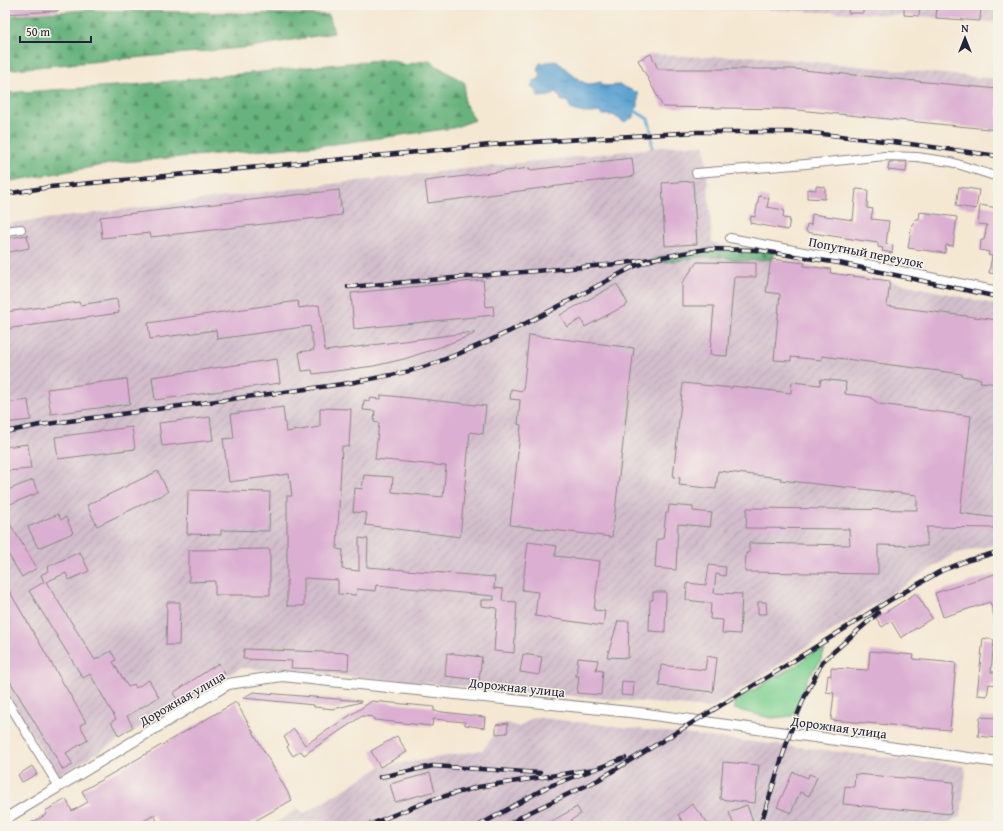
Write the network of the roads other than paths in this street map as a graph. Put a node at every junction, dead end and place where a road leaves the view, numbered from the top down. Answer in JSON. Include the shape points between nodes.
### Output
{"nodes":[{"id":1,"x":696,"y":173,"type":"dead end"},
{"id":2,"x":998,"y":177,"type":"edge"},
{"id":3,"x":21,"y":229,"type":"dead end"},
{"id":4,"x":5,"y":231,"type":"edge"},
{"id":5,"x":730,"y":238,"type":"dead end"},
{"id":6,"x":998,"y":291,"type":"edge"},
{"id":7,"x":5,"y":697,"type":"edge"},
{"id":8,"x":998,"y":762,"type":"edge"},
{"id":9,"x":59,"y":787,"type":"junction"},
{"id":10,"x":5,"y":819,"type":"edge"}],
"edges":[{"from":1,"to":2,"type":"street","via":[[909,156],[951,162]]},
{"from":3,"to":4,"type":"street"},
{"from":5,"to":6,"type":"street","name":"Попутный переулок"},
{"from":7,"to":9,"type":"street"},
{"from":8,"to":9,"type":"street","name":"Дорожная улица","via":[[639,713],[282,676],[228,684]]},
{"from":9,"to":10,"type":"street","name":"Дорожная улица"}]}
